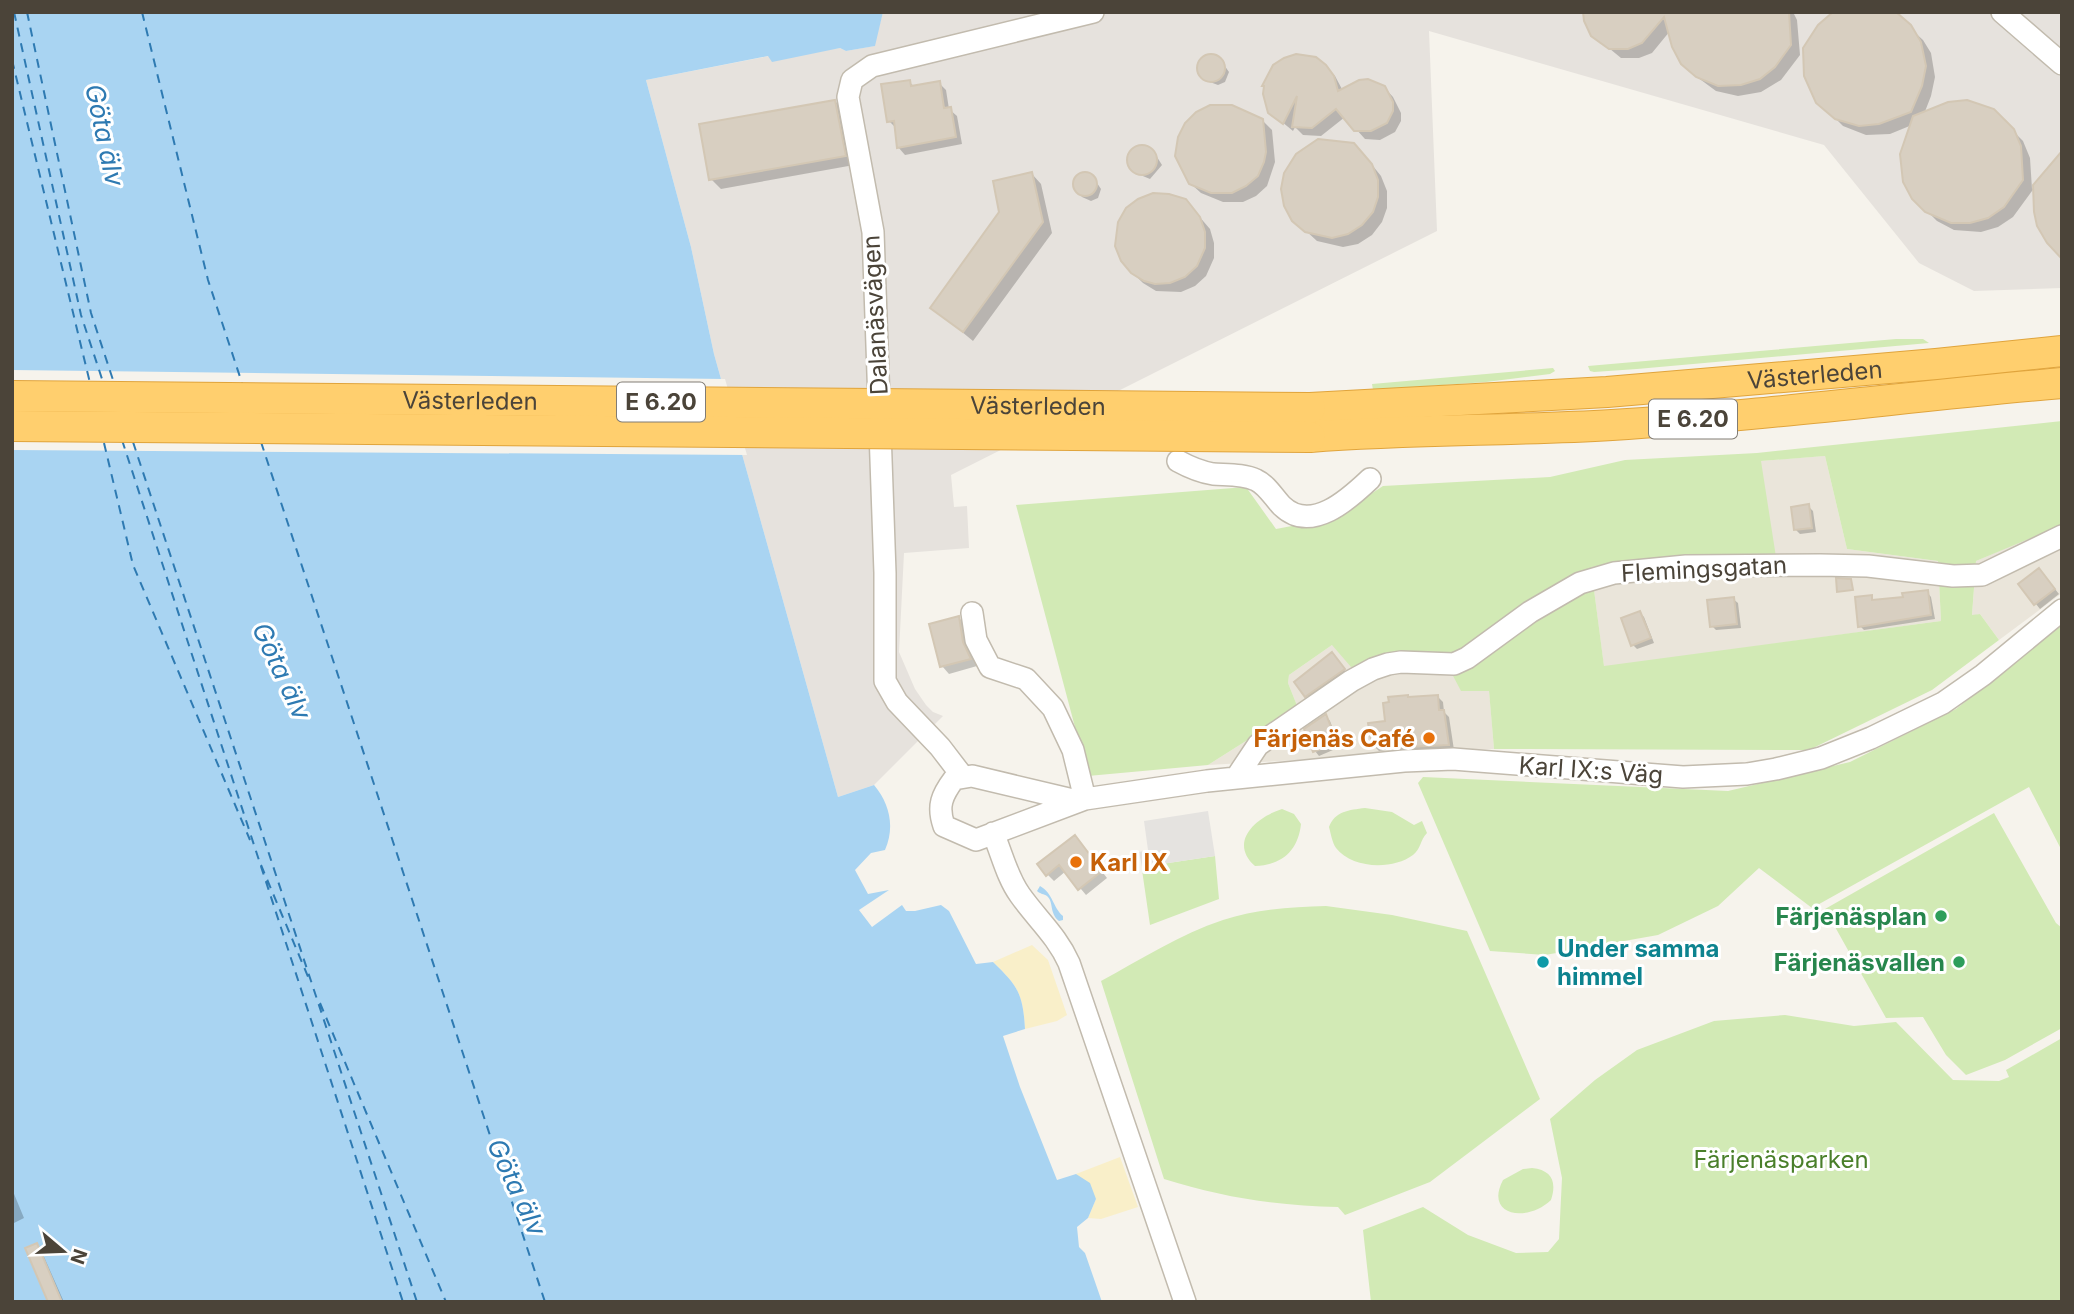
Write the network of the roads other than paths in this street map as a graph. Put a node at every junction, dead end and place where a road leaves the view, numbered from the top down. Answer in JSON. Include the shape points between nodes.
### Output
{"nodes":[{"id":1,"x":1093,"y":12,"type":"edge"},
{"id":2,"x":2002,"y":12,"type":"edge"},
{"id":3,"x":2062,"y":64,"type":"edge"},
{"id":4,"x":2062,"y":351,"type":"edge"},
{"id":5,"x":2062,"y":383,"type":"edge"},
{"id":6,"x":12,"y":396,"type":"edge"},
{"id":7,"x":12,"y":426,"type":"edge"},
{"id":8,"x":1178,"y":461,"type":"dead end"},
{"id":9,"x":1370,"y":479,"type":"dead end"},
{"id":10,"x":2062,"y":536,"type":"edge"},
{"id":11,"x":2062,"y":610,"type":"edge"},
{"id":12,"x":972,"y":613,"type":"dead end"},
{"id":13,"x":963,"y":777,"type":"junction"},
{"id":14,"x":1236,"y":778,"type":"junction"},
{"id":15,"x":1081,"y":800,"type":"junction"},
{"id":16,"x":993,"y":833,"type":"junction"},
{"id":17,"x":1185,"y":1302,"type":"edge"}],
"edges":[{"from":1,"to":13,"type":"street","name":"Dalanäsvägen","via":[[872,66],[852,80],[848,97],[873,232],[885,681],[897,702]]},
{"from":2,"to":3,"type":"street"},
{"from":4,"to":6,"type":"highway","name":"Västerleden","number":"E 6.20","bridge":true,"via":[[1607,391],[1310,408]]},
{"from":5,"to":7,"type":"highway","name":"Västerleden","number":"E 6.20","bridge":true,"via":[[1716,418],[1310,437]]},
{"from":8,"to":9,"type":"street","via":[[1199,471],[1258,480],[1290,513],[1306,516],[1340,504]]},
{"from":10,"to":14,"type":"street","name":"Flemingsgatan","via":[[1982,575],[1794,565],[1686,566],[1614,573],[1580,583],[1454,664],[1401,662],[1373,669],[1258,745]]},
{"from":11,"to":14,"type":"street","name":"Karl IX:s Väg","via":[[1943,703],[1821,758],[1776,769],[1683,777],[1453,759]]},
{"from":12,"to":15,"type":"street","via":[[976,639],[990,667],[1026,679],[1060,720],[1073,750]]},
{"from":13,"to":15,"type":"street","name":"Karl IX:s Väg"},
{"from":13,"to":16,"type":"street","name":"Karl IX:s Väg","via":[[954,779],[944,793],[939,810],[944,826],[976,840]]},
{"from":14,"to":15,"type":"street","name":"Karl IX:s Väg"},
{"from":15,"to":16,"type":"street","name":"Karl IX:s Väg"},
{"from":16,"to":17,"type":"street","via":[[1020,896],[1052,933],[1069,963]]}]}
